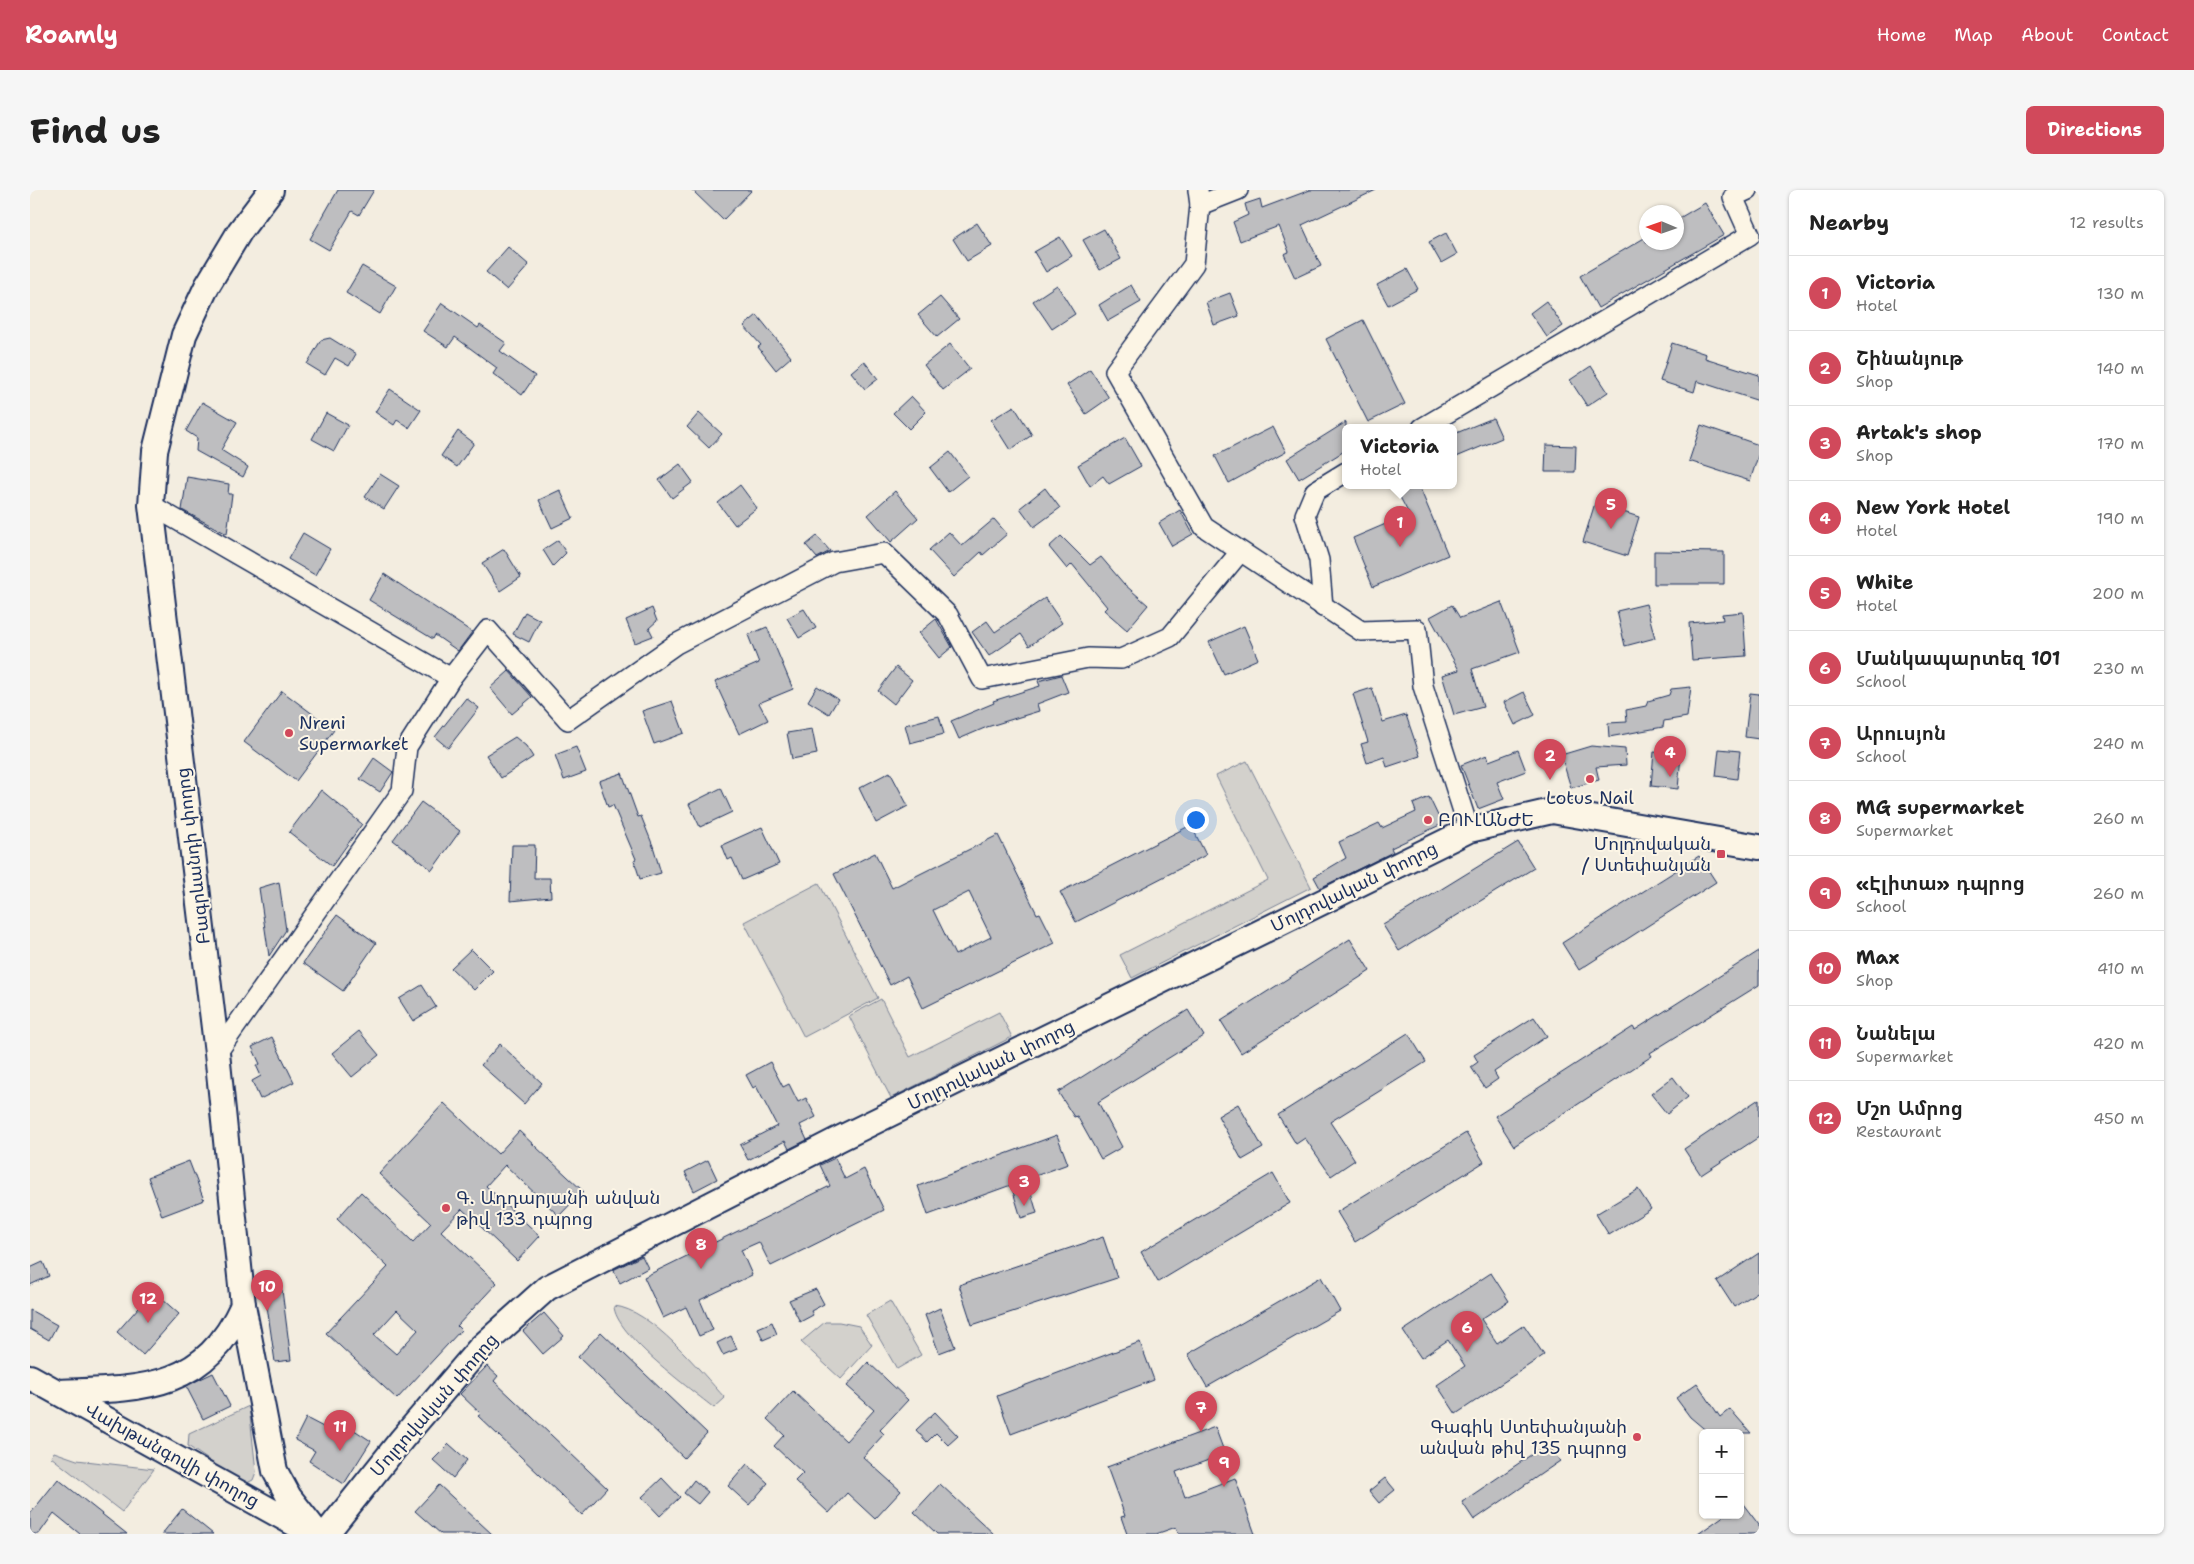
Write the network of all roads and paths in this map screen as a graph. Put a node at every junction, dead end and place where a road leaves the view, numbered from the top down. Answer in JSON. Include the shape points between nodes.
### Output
{"nodes":[{"id":1,"x":271,"y":190,"type":"edge"},
{"id":2,"x":1238,"y":190,"type":"edge"},
{"id":3,"x":1748,"y":190,"type":"edge"},
{"id":4,"x":1199,"y":198,"type":"edge"},
{"id":5,"x":1429,"y":424,"type":"edge"},
{"id":6,"x":1342,"y":474,"type":"edge"},
{"id":7,"x":151,"y":505,"type":"junction"},
{"id":8,"x":1240,"y":552,"type":"junction"},
{"id":9,"x":1323,"y":608,"type":"junction"},
{"id":10,"x":451,"y":678,"type":"junction"},
{"id":11,"x":1469,"y":830,"type":"junction"},
{"id":12,"x":1759,"y":847,"type":"edge"},
{"id":13,"x":217,"y":1054,"type":"junction"},
{"id":14,"x":243,"y":1305,"type":"junction"},
{"id":15,"x":30,"y":1377,"type":"edge"},
{"id":16,"x":57,"y":1392,"type":"junction"},
{"id":17,"x":314,"y":1534,"type":"edge"},
{"id":18,"x":318,"y":1534,"type":"edge"},
{"id":19,"x":326,"y":1534,"type":"edge"}],
"edges":[{"from":1,"to":7,"type":"street","name":"Բագրևանդի փողոց","via":[[240,231],[207,286],[184,335],[155,451]]},
{"from":2,"to":4,"type":"street"},
{"from":3,"to":5,"type":"street","via":[[1733,197],[1750,235]]},
{"from":4,"to":8,"type":"street","via":[[1194,264],[1115,371],[1204,527]]},
{"from":6,"to":9,"type":"street","via":[[1315,491],[1305,515],[1319,560]]},
{"from":7,"to":10,"type":"street"},
{"from":7,"to":13,"type":"street","name":"Բագրևանդի փողոց"},
{"from":8,"to":9,"type":"street"},
{"from":8,"to":10,"type":"street","via":[[1170,637],[1121,659],[1088,658],[982,679],[948,615],[884,553],[834,562],[676,644],[568,720],[488,630]]},
{"from":9,"to":11,"type":"street","via":[[1361,631],[1417,629],[1423,686]]},
{"from":10,"to":13,"type":"street","via":[[407,747],[402,791]]},
{"from":11,"to":12,"type":"street","name":"Մոլդովական փողոց","via":[[1552,811]]},
{"from":11,"to":19,"type":"street","name":"Մոլդովական փողոց","via":[[841,1138],[547,1288],[478,1349]]},
{"from":13,"to":14,"type":"street","name":"Բագրևանդի փողոց"},
{"from":14,"to":16,"type":"street","via":[[224,1339],[181,1375],[145,1386]]},
{"from":14,"to":18,"type":"street","name":"Բագրևանդի փողոց","via":[[275,1471],[289,1497]]},
{"from":15,"to":16,"type":"street","name":"Վախթանգովի փողոց"},
{"from":16,"to":17,"type":"street","name":"Վախթանգովի փողոց"}]}
